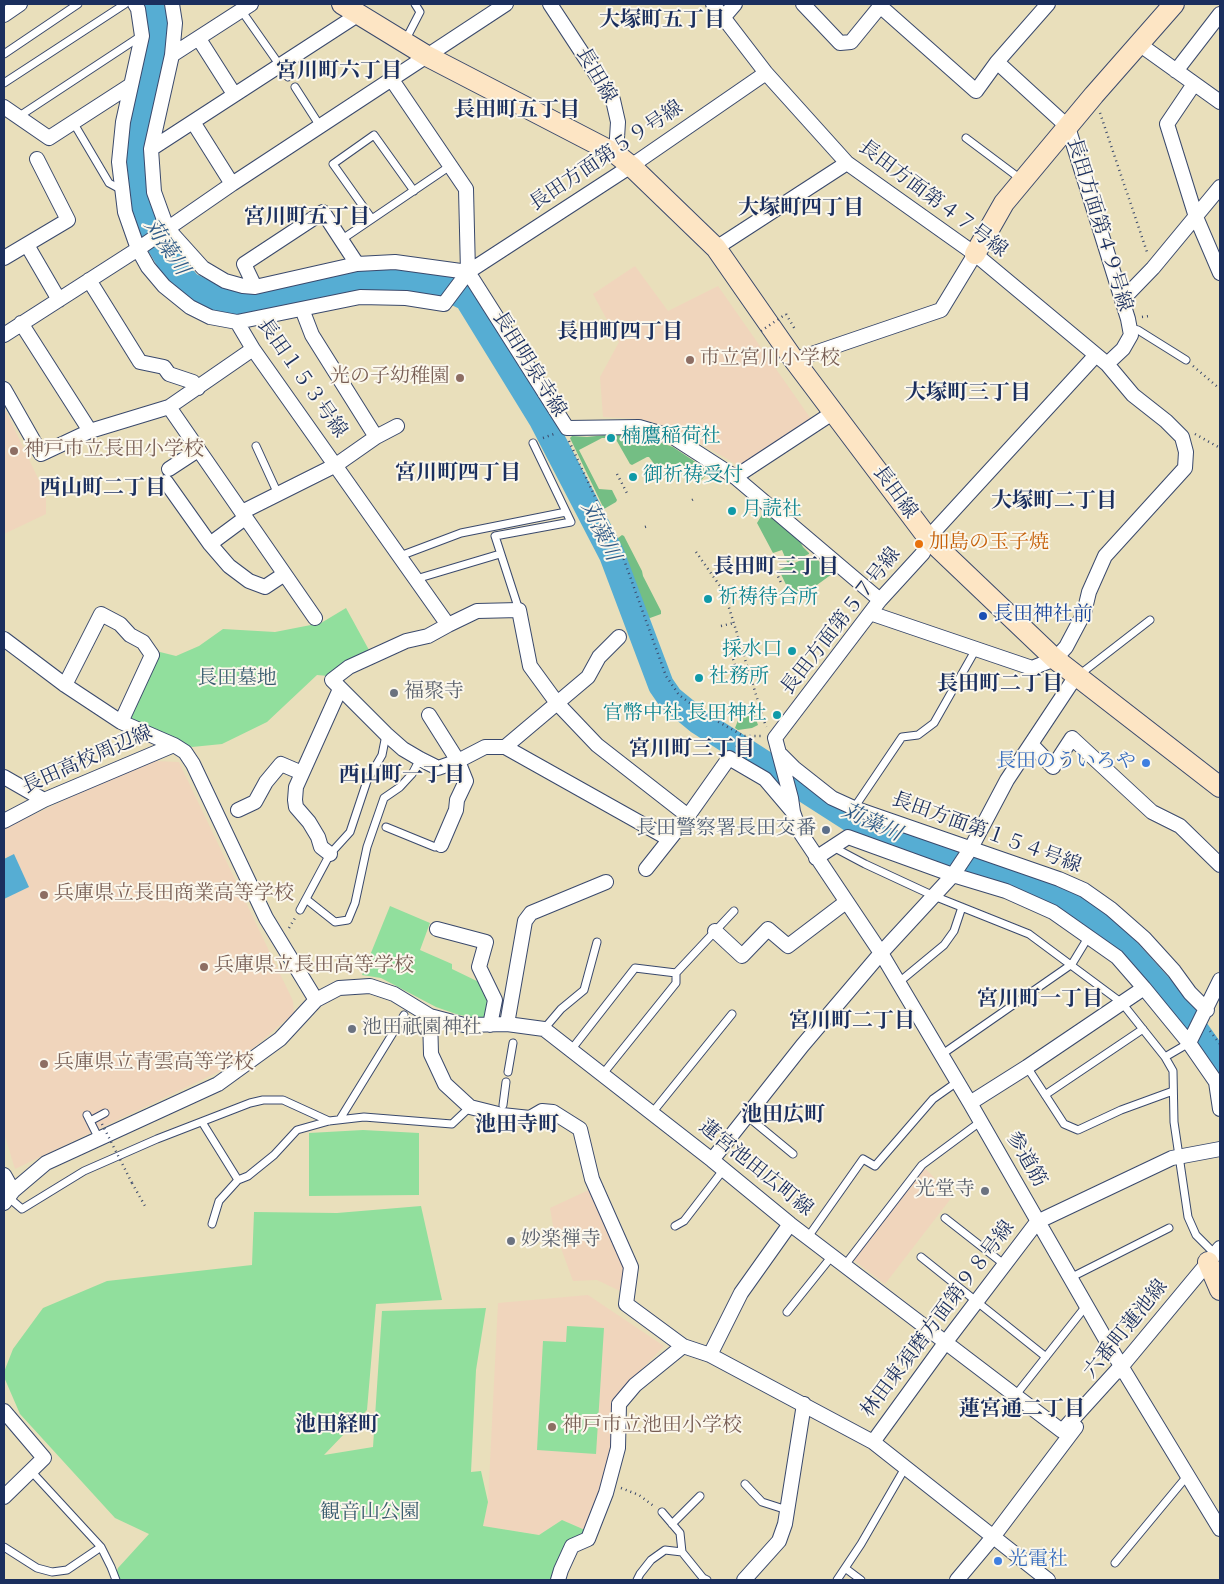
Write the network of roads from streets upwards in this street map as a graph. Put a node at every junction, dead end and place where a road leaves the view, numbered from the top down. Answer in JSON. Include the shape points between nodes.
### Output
{"nodes":[{"id":1,"x":20,"y":4,"type":"edge"},
{"id":2,"x":135,"y":4,"type":"edge"},
{"id":3,"x":172,"y":4,"type":"edge"},
{"id":4,"x":506,"y":4,"type":"edge"},
{"id":5,"x":550,"y":4,"type":"edge"},
{"id":6,"x":713,"y":4,"type":"edge"},
{"id":7,"x":735,"y":4,"type":"edge"},
{"id":8,"x":803,"y":4,"type":"edge"},
{"id":9,"x":1048,"y":4,"type":"edge"},
{"id":10,"x":1174,"y":4,"type":"edge"},
{"id":11,"x":1211,"y":4,"type":"edge"},
{"id":12,"x":881,"y":5,"type":"edge"},
{"id":13,"x":246,"y":7,"type":"edge"},
{"id":14,"x":351,"y":9,"type":"edge"},
{"id":15,"x":1220,"y":12,"type":"edge"},
{"id":16,"x":4,"y":15,"type":"edge"},
{"id":17,"x":723,"y":18,"type":"junction"},
{"id":18,"x":199,"y":39,"type":"junction"},
{"id":19,"x":1139,"y":44,"type":"junction"},
{"id":20,"x":172,"y":55,"type":"junction"},
{"id":21,"x":427,"y":56,"type":"junction"},
{"id":22,"x":997,"y":62,"type":"junction"},
{"id":23,"x":1176,"y":71,"type":"junction"},
{"id":24,"x":766,"y":73,"type":"junction"},
{"id":25,"x":392,"y":80,"type":"junction"},
{"id":26,"x":1194,"y":84,"type":"junction"},
{"id":27,"x":130,"y":85,"type":"junction"},
{"id":28,"x":234,"y":94,"type":"junction"},
{"id":29,"x":1220,"y":102,"type":"edge"},
{"id":30,"x":4,"y":108,"type":"edge"},
{"id":31,"x":192,"y":122,"type":"junction"},
{"id":32,"x":1068,"y":127,"type":"junction"},
{"id":33,"x":151,"y":149,"type":"junction"},
{"id":34,"x":37,"y":159,"type":"dead end"},
{"id":35,"x":623,"y":160,"type":"junction"},
{"id":36,"x":847,"y":163,"type":"junction"},
{"id":37,"x":232,"y":184,"type":"junction"},
{"id":38,"x":1220,"y":187,"type":"edge"},
{"id":39,"x":1196,"y":217,"type":"junction"},
{"id":40,"x":167,"y":228,"type":"junction"},
{"id":41,"x":27,"y":245,"type":"junction"},
{"id":42,"x":716,"y":248,"type":"junction"},
{"id":43,"x":138,"y":249,"type":"junction"},
{"id":44,"x":975,"y":254,"type":"junction"},
{"id":45,"x":4,"y":258,"type":"edge"},
{"id":46,"x":357,"y":264,"type":"junction"},
{"id":47,"x":468,"y":272,"type":"junction"},
{"id":48,"x":1220,"y":273,"type":"edge"},
{"id":49,"x":89,"y":280,"type":"junction"},
{"id":50,"x":255,"y":287,"type":"junction"},
{"id":51,"x":1123,"y":299,"type":"junction"},
{"id":52,"x":59,"y":300,"type":"junction"},
{"id":53,"x":302,"y":309,"type":"junction"},
{"id":54,"x":237,"y":322,"type":"junction"},
{"id":55,"x":22,"y":324,"type":"junction"},
{"id":56,"x":4,"y":335,"type":"edge"},
{"id":57,"x":253,"y":349,"type":"junction"},
{"id":58,"x":794,"y":360,"type":"junction"},
{"id":59,"x":1102,"y":360,"type":"junction"},
{"id":60,"x":198,"y":388,"type":"junction"},
{"id":61,"x":4,"y":389,"type":"edge"},
{"id":62,"x":169,"y":408,"type":"junction"},
{"id":63,"x":834,"y":412,"type":"junction"},
{"id":64,"x":397,"y":426,"type":"dead end"},
{"id":65,"x":90,"y":431,"type":"junction"},
{"id":66,"x":376,"y":437,"type":"junction"},
{"id":67,"x":198,"y":450,"type":"junction"},
{"id":68,"x":336,"y":465,"type":"junction"},
{"id":69,"x":735,"y":477,"type":"junction"},
{"id":70,"x":242,"y":516,"type":"junction"},
{"id":71,"x":928,"y":538,"type":"junction"},
{"id":72,"x":210,"y":544,"type":"junction"},
{"id":73,"x":280,"y":577,"type":"dead end"},
{"id":74,"x":880,"y":600,"type":"junction"},
{"id":75,"x":870,"y":613,"type":"junction"},
{"id":76,"x":315,"y":618,"type":"dead end"},
{"id":77,"x":448,"y":625,"type":"junction"},
{"id":78,"x":619,"y":637,"type":"dead end"},
{"id":79,"x":4,"y":639,"type":"edge"},
{"id":80,"x":1055,"y":659,"type":"junction"},
{"id":81,"x":1076,"y":676,"type":"junction"},
{"id":82,"x":65,"y":685,"type":"junction"},
{"id":83,"x":340,"y":689,"type":"junction"},
{"id":84,"x":557,"y":702,"type":"junction"},
{"id":85,"x":429,"y":715,"type":"dead end"},
{"id":86,"x":121,"y":722,"type":"junction"},
{"id":87,"x":1032,"y":744,"type":"junction"},
{"id":88,"x":174,"y":745,"type":"junction"},
{"id":89,"x":505,"y":746,"type":"junction"},
{"id":90,"x":782,"y":759,"type":"junction"},
{"id":91,"x":458,"y":761,"type":"junction"},
{"id":92,"x":302,"y":773,"type":"junction"},
{"id":93,"x":4,"y":777,"type":"edge"},
{"id":94,"x":1220,"y":787,"type":"edge"},
{"id":95,"x":44,"y":800,"type":"junction"},
{"id":96,"x":792,"y":805,"type":"junction"},
{"id":97,"x":238,"y":810,"type":"dead end"},
{"id":98,"x":688,"y":816,"type":"junction"},
{"id":99,"x":4,"y":821,"type":"edge"},
{"id":100,"x":670,"y":839,"type":"junction"},
{"id":101,"x":441,"y":845,"type":"road end"},
{"id":102,"x":971,"y":848,"type":"junction"},
{"id":103,"x":330,"y":854,"type":"road end"},
{"id":104,"x":816,"y":858,"type":"junction"},
{"id":105,"x":1220,"y":865,"type":"edge"},
{"id":106,"x":646,"y":870,"type":"dead end"},
{"id":107,"x":953,"y":875,"type":"junction"},
{"id":108,"x":606,"y":882,"type":"dead end"},
{"id":109,"x":846,"y":902,"type":"junction"},
{"id":110,"x":437,"y":929,"type":"dead end"},
{"id":111,"x":715,"y":931,"type":"road end"},
{"id":112,"x":881,"y":953,"type":"junction"},
{"id":113,"x":1220,"y":980,"type":"edge"},
{"id":114,"x":1144,"y":988,"type":"junction"},
{"id":115,"x":316,"y":1000,"type":"junction"},
{"id":116,"x":495,"y":1000,"type":"junction"},
{"id":117,"x":511,"y":1000,"type":"junction"},
{"id":118,"x":1204,"y":1015,"type":"junction"},
{"id":119,"x":430,"y":1016,"type":"junction"},
{"id":120,"x":507,"y":1024,"type":"junction"},
{"id":121,"x":490,"y":1025,"type":"junction"},
{"id":122,"x":1189,"y":1043,"type":"junction"},
{"id":123,"x":970,"y":1103,"type":"junction"},
{"id":124,"x":1220,"y":1108,"type":"edge"},
{"id":125,"x":1220,"y":1150,"type":"edge"},
{"id":126,"x":712,"y":1160,"type":"junction"},
{"id":127,"x":4,"y":1175,"type":"edge"},
{"id":128,"x":8,"y":1197,"type":"edge"},
{"id":129,"x":1037,"y":1222,"type":"junction"},
{"id":130,"x":790,"y":1224,"type":"junction"},
{"id":131,"x":1214,"y":1255,"type":"edge"},
{"id":132,"x":1220,"y":1290,"type":"edge"},
{"id":133,"x":945,"y":1343,"type":"junction"},
{"id":134,"x":683,"y":1346,"type":"junction"},
{"id":135,"x":710,"y":1355,"type":"junction"},
{"id":136,"x":1122,"y":1366,"type":"junction"},
{"id":137,"x":804,"y":1404,"type":"junction"},
{"id":138,"x":5,"y":1415,"type":"edge"},
{"id":139,"x":873,"y":1442,"type":"junction"},
{"id":140,"x":4,"y":1497,"type":"edge"},
{"id":141,"x":1220,"y":1529,"type":"edge"},
{"id":142,"x":992,"y":1537,"type":"junction"},
{"id":143,"x":558,"y":1580,"type":"edge"},
{"id":144,"x":744,"y":1580,"type":"edge"},
{"id":145,"x":957,"y":1580,"type":"edge"},
{"id":146,"x":1048,"y":1580,"type":"edge"}],
"edges":[{"from":1,"to":16,"type":"street"},
{"from":2,"to":27,"type":"street","name":"長田１５３号線","via":[[142,36]]},
{"from":3,"to":20,"type":"street","via":[[175,23]]},
{"from":4,"to":21,"type":"street"},
{"from":5,"to":35,"type":"street","name":"長田線","via":[[613,100]]},
{"from":6,"to":17,"type":"street","name":"長田方面第４７号線"},
{"from":7,"to":17,"type":"street"},
{"from":8,"to":12,"type":"street","via":[[840,43],[851,42]]},
{"from":9,"to":22,"type":"street"},
{"from":10,"to":19,"type":"street","name":"長田方面第４９号線"},
{"from":11,"to":15,"type":"street"},
{"from":12,"to":22,"type":"street","via":[[976,91]]},
{"from":13,"to":18,"type":"street"},
{"from":14,"to":21,"type":"street"},
{"from":14,"to":28,"type":"street","via":[[280,65]]},
{"from":15,"to":23,"type":"street"},
{"from":17,"to":24,"type":"street","name":"長田方面第４７号線"},
{"from":18,"to":20,"type":"street"},
{"from":18,"to":28,"type":"street"},
{"from":19,"to":23,"type":"street"},
{"from":19,"to":32,"type":"street","name":"長田方面第４９号線"},
{"from":20,"to":33,"type":"street"},
{"from":21,"to":25,"type":"street"},
{"from":21,"to":35,"type":"street","name":"長田線"},
{"from":22,"to":32,"type":"street"},
{"from":23,"to":26,"type":"street"},
{"from":24,"to":35,"type":"street","name":"長田方面第５９号線"},
{"from":24,"to":36,"type":"street","name":"長田方面第４７号線"},
{"from":25,"to":37,"type":"street"},
{"from":25,"to":47,"type":"street","via":[[466,189]]},
{"from":26,"to":29,"type":"street"},
{"from":26,"to":39,"type":"street","via":[[1167,124]]},
{"from":27,"to":30,"type":"street","via":[[49,138]]},
{"from":27,"to":43,"type":"street","name":"長田１５３号線","via":[[119,162],[125,212]]},
{"from":28,"to":31,"type":"street"},
{"from":31,"to":33,"type":"street"},
{"from":31,"to":37,"type":"street"},
{"from":32,"to":44,"type":"street","via":[[1004,203]]},
{"from":32,"to":51,"type":"street","name":"長田方面第４９号線"},
{"from":33,"to":40,"type":"street","via":[[154,192]]},
{"from":34,"to":41,"type":"street","via":[[68,220]]},
{"from":35,"to":42,"type":"street","name":"長田線"},
{"from":35,"to":47,"type":"street","name":"長田方面第５９号線"},
{"from":36,"to":42,"type":"street"},
{"from":36,"to":44,"type":"street","name":"長田方面第４７号線"},
{"from":37,"to":40,"type":"street"},
{"from":38,"to":39,"type":"street"},
{"from":39,"to":48,"type":"street"},
{"from":39,"to":51,"type":"street"},
{"from":40,"to":43,"type":"street"},
{"from":40,"to":50,"type":"street","via":[[203,268],[225,281]]},
{"from":41,"to":45,"type":"street"},
{"from":41,"to":52,"type":"street"},
{"from":42,"to":58,"type":"street","name":"長田線"},
{"from":43,"to":49,"type":"street"},
{"from":43,"to":54,"type":"street","name":"長田１５３号線","via":[[164,286],[190,307],[210,317]]},
{"from":44,"to":58,"type":"street","via":[[941,310]]},
{"from":44,"to":59,"type":"street","name":"長田方面第４７号線"},
{"from":46,"to":47,"type":"street","via":[[395,262]]},
{"from":46,"to":50,"type":"street"},
{"from":46,"to":50,"type":"street","via":[[323,212],[244,264]]},
{"from":47,"to":53,"type":"street","via":[[444,304],[406,298],[360,297]]},
{"from":47,"to":69,"type":"street","name":"長田明泉寺線","via":[[562,430],[639,427],[673,437]]},
{"from":49,"to":52,"type":"street"},
{"from":49,"to":60,"type":"street","via":[[140,362],[164,367],[170,374],[193,382]]},
{"from":51,"to":59,"type":"street","name":"長田方面第４９号線","via":[[1131,335],[1122,349]]},
{"from":52,"to":55,"type":"street"},
{"from":53,"to":54,"type":"street"},
{"from":53,"to":66,"type":"street","via":[[312,335]]},
{"from":54,"to":57,"type":"street","name":"長田１５３号線"},
{"from":55,"to":56,"type":"street"},
{"from":55,"to":65,"type":"street"},
{"from":57,"to":60,"type":"street"},
{"from":57,"to":68,"type":"street","name":"長田１５３号線"},
{"from":58,"to":63,"type":"street","name":"長田線"},
{"from":59,"to":71,"type":"street","name":"長田方面第５７号線"},
{"from":59,"to":80,"type":"street","name":"長田方面第４７号線","via":[[1133,395],[1182,437],[1186,452],[1185,468],[1105,556],[1089,592],[1084,613],[1066,647]]},
{"from":60,"to":62,"type":"street"},
{"from":61,"to":65,"type":"street","via":[[41,454]]},
{"from":62,"to":65,"type":"street"},
{"from":62,"to":67,"type":"street"},
{"from":63,"to":69,"type":"street"},
{"from":63,"to":71,"type":"street","name":"長田線"},
{"from":64,"to":66,"type":"street"},
{"from":66,"to":68,"type":"street"},
{"from":67,"to":70,"type":"street"},
{"from":67,"to":72,"type":"street","via":[[167,476]]},
{"from":68,"to":70,"type":"street"},
{"from":68,"to":77,"type":"street","name":"長田１５３号線"},
{"from":69,"to":74,"type":"street","name":"長田明泉寺線"},
{"from":70,"to":72,"type":"street"},
{"from":70,"to":76,"type":"street"},
{"from":71,"to":74,"type":"street","name":"長田方面第５７号線","via":[[923,553]]},
{"from":71,"to":80,"type":"street","name":"長田線"},
{"from":72,"to":73,"type":"street","via":[[229,566],[250,581],[265,586]]},
{"from":74,"to":75,"type":"street","name":"長田方面第５７号線"},
{"from":75,"to":80,"type":"street","via":[[1032,668]]},
{"from":75,"to":90,"type":"street","name":"長田方面第５７号線","via":[[775,738]]},
{"from":77,"to":83,"type":"street","via":[[349,667],[332,680]]},
{"from":77,"to":84,"type":"street","via":[[477,611],[519,610],[530,666]]},
{"from":78,"to":84,"type":"street","via":[[599,657],[588,677]]},
{"from":79,"to":82,"type":"street"},
{"from":80,"to":81,"type":"street","name":"長田線"},
{"from":81,"to":87,"type":"street"},
{"from":81,"to":94,"type":"street","name":"長田線"},
{"from":82,"to":86,"type":"street"},
{"from":82,"to":86,"type":"street","via":[[101,614],[120,624],[143,642],[152,655]]},
{"from":83,"to":91,"type":"street","via":[[403,749],[438,768]]},
{"from":83,"to":92,"type":"street"},
{"from":84,"to":89,"type":"street"},
{"from":84,"to":98,"type":"street","via":[[597,745]]},
{"from":85,"to":91,"type":"street"},
{"from":86,"to":88,"type":"street"},
{"from":87,"to":102,"type":"street","via":[[1007,780]]},
{"from":87,"to":105,"type":"street","via":[[1053,767],[1072,738],[1152,812],[1180,826]]},
{"from":88,"to":95,"type":"street","name":"長田高校周辺線"},
{"from":88,"to":115,"type":"street","name":"長田高校周辺線","via":[[185,752],[193,764],[266,918]]},
{"from":89,"to":91,"type":"street","via":[[485,748]]},
{"from":89,"to":100,"type":"street"},
{"from":90,"to":96,"type":"street"},
{"from":90,"to":102,"type":"street","name":"長田方面第１５４号線","via":[[832,798]]},
{"from":91,"to":101,"type":"street","via":[[466,781]]},
{"from":92,"to":97,"type":"street","via":[[281,764],[255,802]]},
{"from":92,"to":103,"type":"street","via":[[296,787],[296,807],[318,837],[320,846]]},
{"from":93,"to":95,"type":"street"},
{"from":95,"to":99,"type":"street","name":"長田高校周辺線"},
{"from":96,"to":98,"type":"street","name":"参道筋","via":[[765,779],[728,758]]},
{"from":96,"to":104,"type":"street","name":"参道筋","via":[[800,832]]},
{"from":98,"to":100,"type":"street"},
{"from":100,"to":106,"type":"street"},
{"from":102,"to":107,"type":"street"},
{"from":102,"to":118,"type":"street","name":"長田方面第１５４号線","via":[[1084,890],[1111,909],[1174,971]]},
{"from":104,"to":107,"type":"street","via":[[848,837]]},
{"from":104,"to":109,"type":"street","name":"参道筋"},
{"from":107,"to":112,"type":"street"},
{"from":107,"to":114,"type":"street","via":[[1006,891],[1052,912],[1117,957]]},
{"from":108,"to":117,"type":"street","via":[[531,913],[525,921]]},
{"from":109,"to":111,"type":"street","via":[[788,946],[768,929],[742,956]]},
{"from":109,"to":112,"type":"street","name":"参道筋"},
{"from":110,"to":116,"type":"street","via":[[486,942],[479,967]]},
{"from":112,"to":123,"type":"street","name":"参道筋"},
{"from":112,"to":126,"type":"street"},
{"from":113,"to":118,"type":"street"},
{"from":114,"to":122,"type":"street"},
{"from":114,"to":123,"type":"street"},
{"from":115,"to":119,"type":"street","via":[[339,988],[370,986],[394,994]]},
{"from":115,"to":128,"type":"street","via":[[280,1039],[218,1084],[46,1163]]},
{"from":116,"to":117,"type":"street"},
{"from":116,"to":121,"type":"street"},
{"from":117,"to":120,"type":"street"},
{"from":118,"to":122,"type":"street"},
{"from":119,"to":121,"type":"street","via":[[464,1025]]},
{"from":119,"to":134,"type":"street","via":[[431,1054],[445,1084],[470,1107],[530,1118],[542,1111],[553,1112],[580,1130],[592,1179],[630,1267],[626,1304]]},
{"from":120,"to":121,"type":"street"},
{"from":120,"to":126,"type":"street","name":"蓮宮池田広町線","via":[[544,1029]]},
{"from":122,"to":124,"type":"street","via":[[1216,1082]]},
{"from":123,"to":129,"type":"street","name":"参道筋"},
{"from":125,"to":129,"type":"street","via":[[1172,1158]]},
{"from":126,"to":130,"type":"street","name":"蓮宮池田広町線"},
{"from":127,"to":128,"type":"street"},
{"from":129,"to":133,"type":"street","name":"林田東須磨方面第９８号線"},
{"from":129,"to":136,"type":"street","name":"参道筋"},
{"from":130,"to":133,"type":"street","name":"蓮宮池田広町線"},
{"from":130,"to":135,"type":"street","via":[[741,1293]]},
{"from":131,"to":132,"type":"street"},
{"from":131,"to":136,"type":"street","name":"六番町蓮池線"},
{"from":133,"to":136,"type":"street","name":"蓮宮池田広町線","via":[[1062,1431]]},
{"from":133,"to":139,"type":"street","name":"林田東須磨方面第９８号線"},
{"from":134,"to":135,"type":"street"},
{"from":134,"to":143,"type":"street","via":[[635,1384],[619,1404],[618,1448],[608,1484],[588,1539],[572,1546]]},
{"from":135,"to":137,"type":"street"},
{"from":136,"to":141,"type":"street","name":"参道筋","via":[[1186,1466]]},
{"from":136,"to":142,"type":"street","name":"六番町蓮池線"},
{"from":137,"to":139,"type":"street"},
{"from":137,"to":144,"type":"street","via":[[785,1524],[779,1541]]},
{"from":138,"to":140,"type":"street","via":[[44,1458]]},
{"from":139,"to":142,"type":"street"},
{"from":142,"to":145,"type":"street","name":"六番町蓮池線"},
{"from":142,"to":146,"type":"street"}]}
